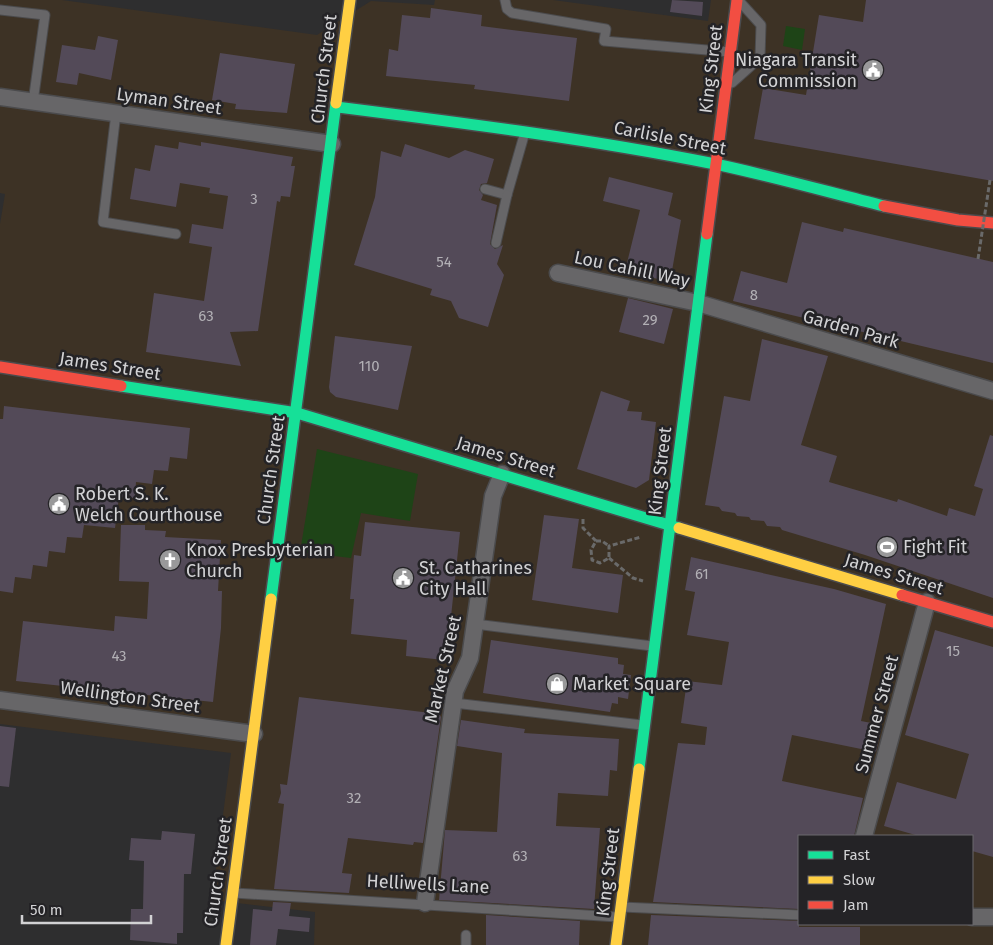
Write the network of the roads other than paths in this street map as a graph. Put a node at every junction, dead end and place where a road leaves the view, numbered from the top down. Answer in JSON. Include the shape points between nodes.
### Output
{"nodes":[{"id":1,"x":350,"y":0,"type":"edge"},
{"id":2,"x":505,"y":0,"type":"edge"},
{"id":3,"x":737,"y":0,"type":"edge"},
{"id":4,"x":0,"y":10,"type":"edge"},
{"id":5,"x":730,"y":52,"type":"junction"},
{"id":6,"x":726,"y":88,"type":"junction"},
{"id":7,"x":0,"y":97,"type":"edge"},
{"id":8,"x":33,"y":102,"type":"junction"},
{"id":9,"x":337,"y":107,"type":"junction"},
{"id":10,"x":116,"y":114,"type":"junction"},
{"id":11,"x":525,"y":131,"type":"junction"},
{"id":12,"x":332,"y":144,"type":"junction"},
{"id":13,"x":717,"y":164,"type":"junction"},
{"id":14,"x":485,"y":189,"type":"dead end"},
{"id":15,"x":507,"y":195,"type":"junction"},
{"id":16,"x":993,"y":222,"type":"edge"},
{"id":17,"x":176,"y":234,"type":"dead end"},
{"id":18,"x":496,"y":243,"type":"dead end"},
{"id":19,"x":558,"y":273,"type":"dead end"},
{"id":20,"x":698,"y":303,"type":"junction"},
{"id":21,"x":0,"y":367,"type":"edge"},
{"id":22,"x":993,"y":391,"type":"edge"},
{"id":23,"x":297,"y":413,"type":"junction"},
{"id":24,"x":502,"y":474,"type":"junction"},
{"id":25,"x":671,"y":525,"type":"junction"},
{"id":26,"x":927,"y":602,"type":"junction"},
{"id":27,"x":993,"y":622,"type":"edge"},
{"id":28,"x":475,"y":624,"type":"junction"},
{"id":29,"x":655,"y":647,"type":"junction"},
{"id":30,"x":0,"y":700,"type":"edge"},
{"id":31,"x":454,"y":703,"type":"junction"},
{"id":32,"x":645,"y":726,"type":"junction"},
{"id":33,"x":254,"y":734,"type":"junction"},
{"id":34,"x":864,"y":835,"type":"edge"},
{"id":35,"x":233,"y":893,"type":"junction"},
{"id":36,"x":425,"y":903,"type":"junction"},
{"id":37,"x":621,"y":912,"type":"junction"},
{"id":38,"x":798,"y":915,"type":"edge"},
{"id":39,"x":973,"y":917,"type":"edge"},
{"id":40,"x":993,"y":917,"type":"edge"},
{"id":41,"x":466,"y":935,"type":"dead end"},
{"id":42,"x":226,"y":945,"type":"edge"},
{"id":43,"x":466,"y":945,"type":"edge"},
{"id":44,"x":616,"y":945,"type":"edge"}],
"edges":[{"from":1,"to":9,"type":"street","name":"Church Street"},
{"from":2,"to":5,"type":"lane","via":[[512,13],[606,29],[604,41]]},
{"from":3,"to":5,"type":"street","name":"King Street"},
{"from":3,"to":6,"type":"lane","via":[[761,25],[760,58]]},
{"from":4,"to":8,"type":"lane","via":[[45,15]]},
{"from":5,"to":6,"type":"street","name":"King Street"},
{"from":6,"to":13,"type":"street","name":"King Street"},
{"from":7,"to":8,"type":"street","name":"Lyman Street"},
{"from":8,"to":10,"type":"street","name":"Lyman Street"},
{"from":9,"to":11,"type":"street","name":"Carlisle Street"},
{"from":9,"to":12,"type":"street","name":"Church Street"},
{"from":10,"to":12,"type":"street","name":"Lyman Street"},
{"from":10,"to":17,"type":"lane","via":[[102,222]]},
{"from":11,"to":13,"type":"street","name":"Carlisle Street"},
{"from":11,"to":15,"type":"lane"},
{"from":12,"to":23,"type":"street","name":"Church Street"},
{"from":13,"to":16,"type":"street","name":"Carlisle Street","via":[[924,214]]},
{"from":13,"to":20,"type":"street","name":"King Street"},
{"from":14,"to":15,"type":"lane"},
{"from":15,"to":18,"type":"lane"},
{"from":19,"to":20,"type":"street","name":"Lou Cahill Way"},
{"from":20,"to":22,"type":"street","name":"Garden Park"},
{"from":20,"to":25,"type":"street","name":"King Street"},
{"from":21,"to":23,"type":"street","name":"James Street"},
{"from":23,"to":24,"type":"street","name":"James Street"},
{"from":23,"to":33,"type":"street","name":"Church Street"},
{"from":24,"to":25,"type":"street","name":"James Street"},
{"from":24,"to":28,"type":"street","name":"Market Street","via":[[494,496]]},
{"from":25,"to":26,"type":"street","name":"James Street"},
{"from":25,"to":29,"type":"street","name":"King Street"},
{"from":26,"to":27,"type":"street","name":"James Street"},
{"from":26,"to":34,"type":"street","name":"Summer Street"},
{"from":28,"to":29,"type":"lane"},
{"from":28,"to":31,"type":"street","name":"Market Street","via":[[470,658],[455,692]]},
{"from":29,"to":32,"type":"street","name":"King Street"},
{"from":30,"to":33,"type":"street","name":"Wellington Street"},
{"from":31,"to":32,"type":"lane"},
{"from":31,"to":36,"type":"street","name":"Market Street"},
{"from":32,"to":37,"type":"street","name":"King Street"},
{"from":33,"to":35,"type":"street","name":"Church Street"},
{"from":35,"to":36,"type":"lane","name":"Helliwells Lane"},
{"from":35,"to":42,"type":"street","name":"Church Street"},
{"from":36,"to":37,"type":"lane","name":"Helliwells Lane"},
{"from":37,"to":38,"type":"lane","name":"Helliwells Lane"},
{"from":37,"to":44,"type":"street","name":"King Street"},
{"from":39,"to":40,"type":"street"},
{"from":41,"to":43,"type":"lane"}]}
